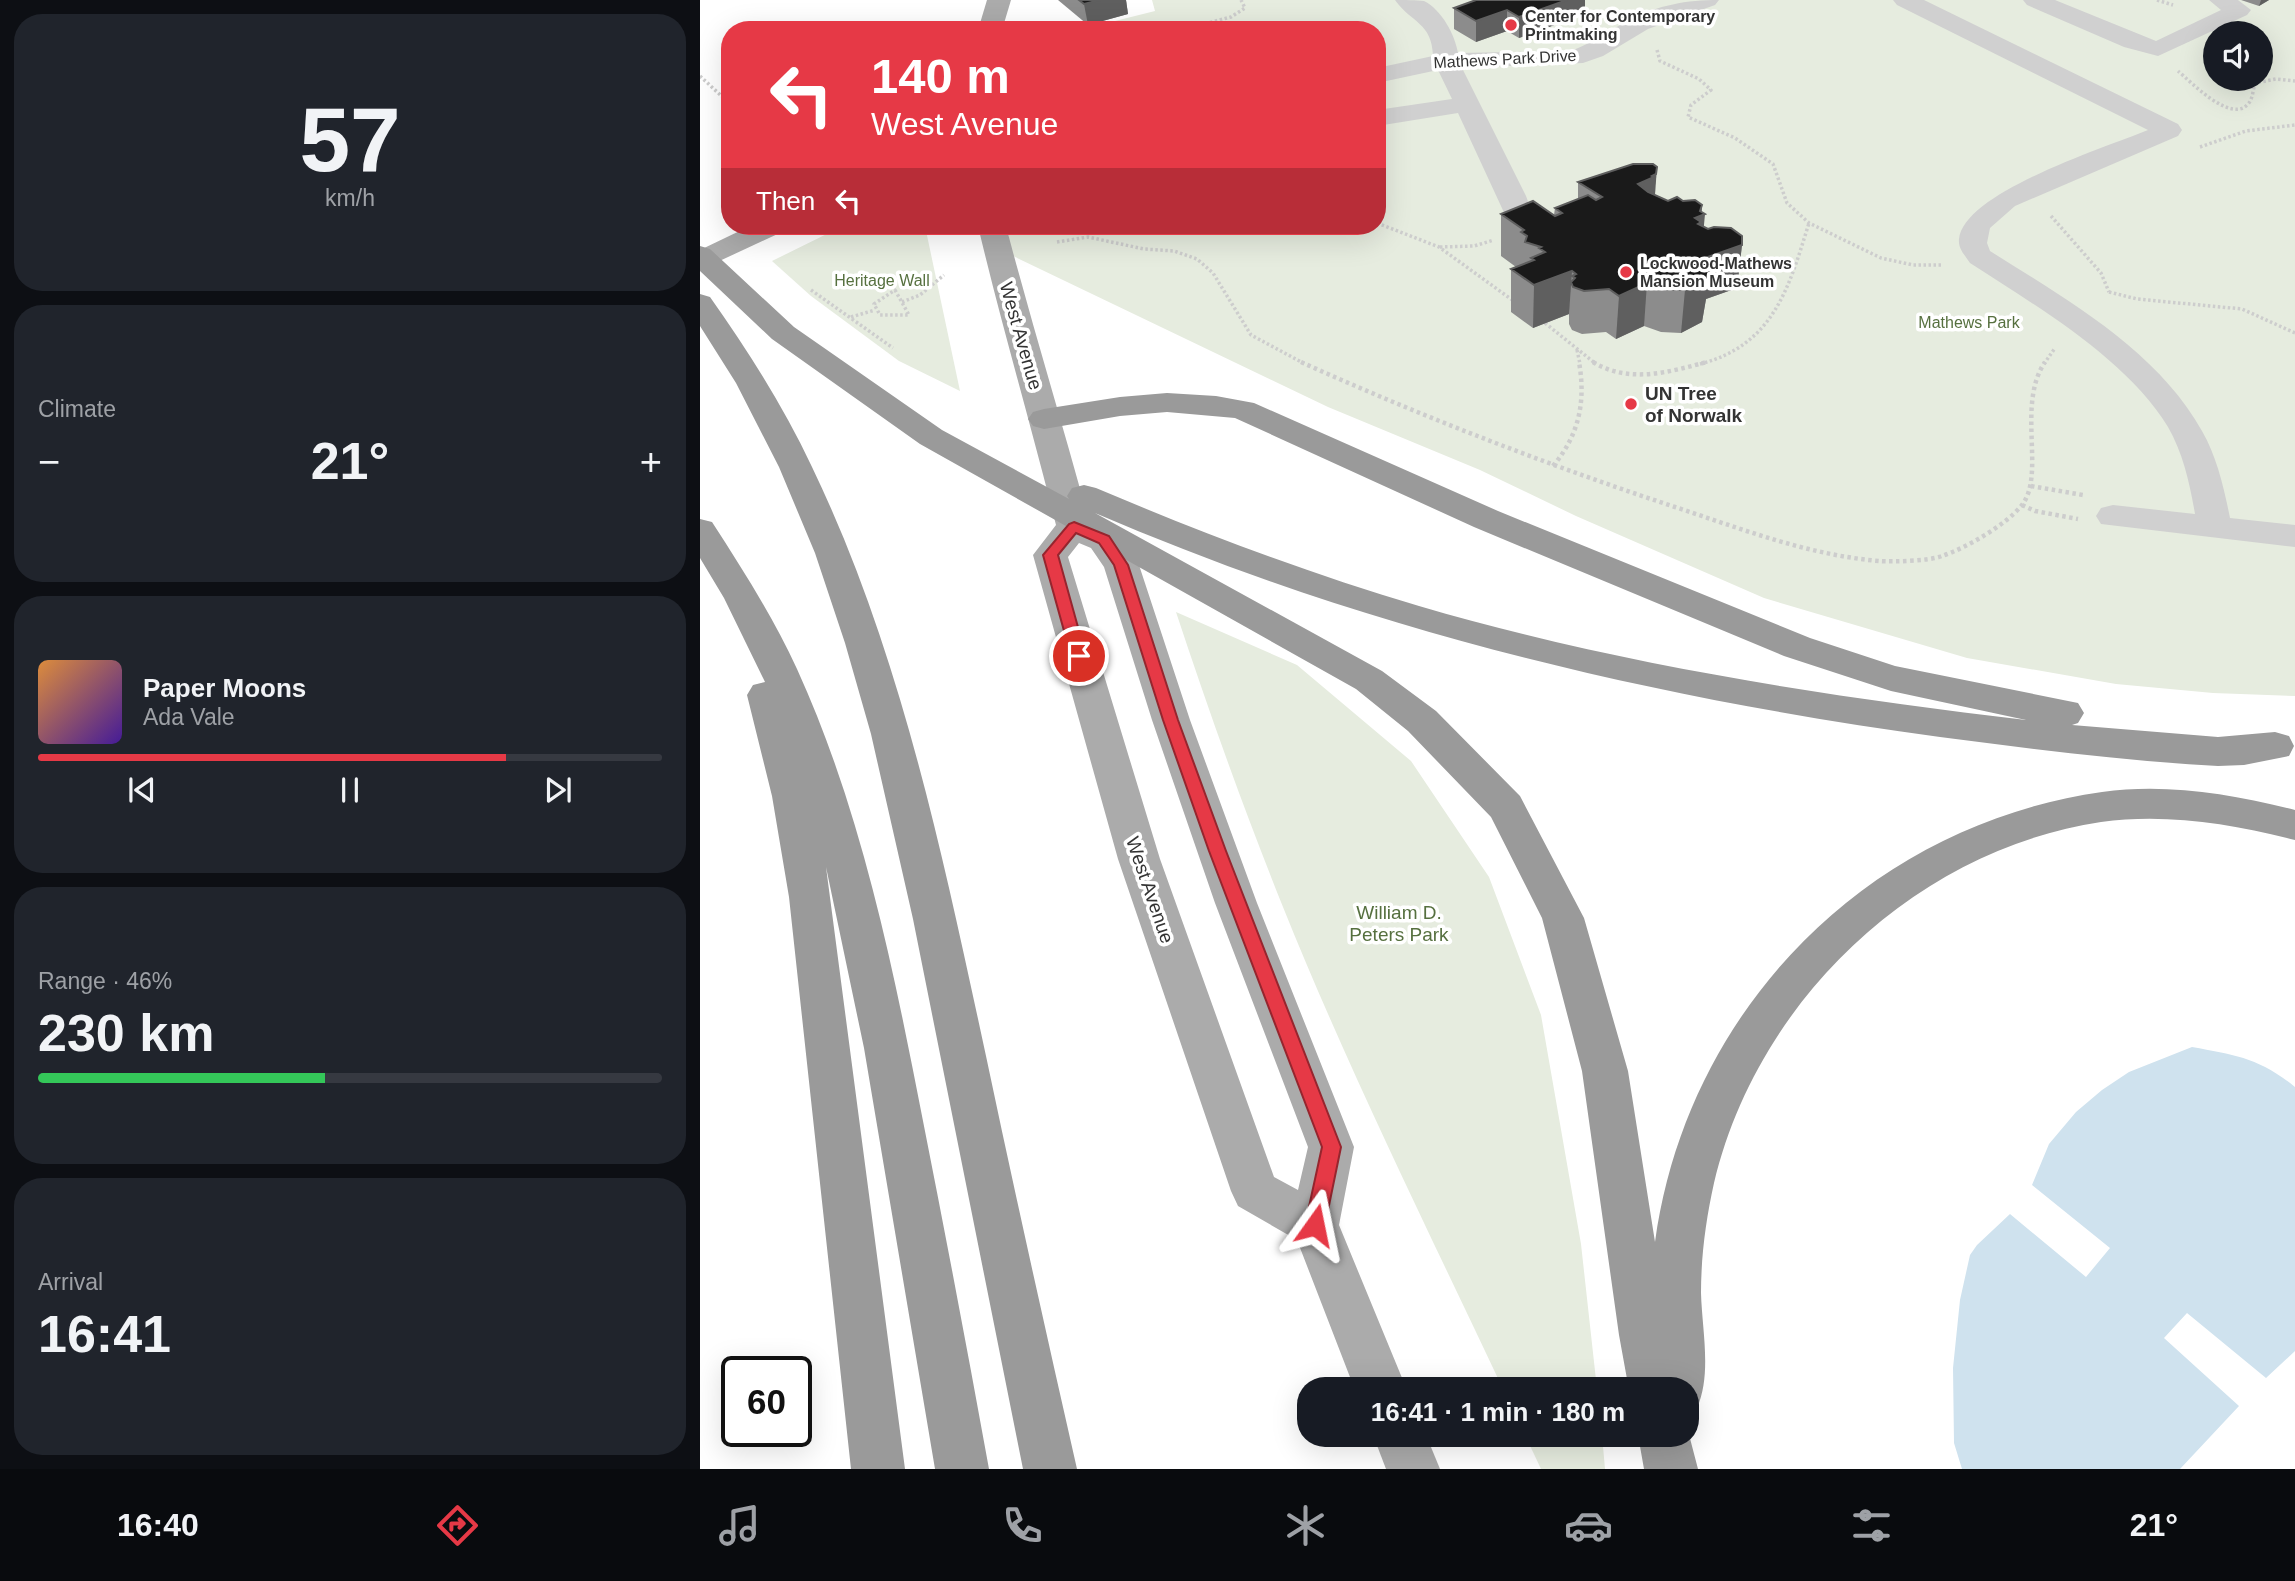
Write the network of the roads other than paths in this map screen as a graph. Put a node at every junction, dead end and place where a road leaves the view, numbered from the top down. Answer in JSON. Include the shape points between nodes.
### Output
{"nodes":[{"id":1,"x":999,"y":0,"type":"edge"},
{"id":2,"x":1707,"y":0,"type":"edge"},
{"id":3,"x":1905,"y":0,"type":"edge"},
{"id":4,"x":2035,"y":0,"type":"edge"},
{"id":5,"x":2221,"y":0,"type":"edge"},
{"id":6,"x":1425,"y":4,"type":"edge"},
{"id":7,"x":993,"y":21,"type":"edge"},
{"id":8,"x":1446,"y":61,"type":"junction"},
{"id":9,"x":1386,"y":74,"type":"edge"},
{"id":10,"x":1466,"y":104,"type":"junction"},
{"id":11,"x":1386,"y":117,"type":"edge"},
{"id":12,"x":1523,"y":226,"type":"edge"},
{"id":13,"x":753,"y":235,"type":"edge"},
{"id":14,"x":994,"y":235,"type":"edge"},
{"id":15,"x":700,"y":255,"type":"edge"},
{"id":16,"x":700,"y":261,"type":"edge"},
{"id":17,"x":716,"y":295,"type":"edge"},
{"id":18,"x":1044,"y":419,"type":"junction"},
{"id":19,"x":973,"y":454,"type":"junction"},
{"id":20,"x":2096,"y":511,"type":"road end"},
{"id":21,"x":1074,"y":527,"type":"junction"},
{"id":22,"x":2214,"y":527,"type":"junction"},
{"id":23,"x":700,"y":530,"type":"edge"},
{"id":24,"x":2295,"y":536,"type":"edge"},
{"id":25,"x":700,"y":539,"type":"edge"},
{"id":26,"x":2285,"y":746,"type":"edge"},
{"id":27,"x":2295,"y":825,"type":"edge"},
{"id":28,"x":1315,"y":1225,"type":"junction"},
{"id":29,"x":1376,"y":1377,"type":"edge"},
{"id":30,"x":1652,"y":1377,"type":"edge"},
{"id":31,"x":1679,"y":1377,"type":"edge"},
{"id":32,"x":1404,"y":1447,"type":"edge"},
{"id":33,"x":1666,"y":1447,"type":"edge"},
{"id":34,"x":1679,"y":1447,"type":"edge"},
{"id":35,"x":878,"y":1469,"type":"edge"},
{"id":36,"x":962,"y":1469,"type":"edge"},
{"id":37,"x":1050,"y":1469,"type":"edge"},
{"id":38,"x":1413,"y":1469,"type":"edge"},
{"id":39,"x":1671,"y":1469,"type":"edge"},
{"id":40,"x":1680,"y":1469,"type":"edge"}],
"edges":[{"from":1,"to":7,"type":"main road"},
{"from":2,"to":8,"type":"street","name":"Mathews Park Drive","via":[[1651,19],[1574,58]]},
{"from":3,"to":22,"type":"street","via":[[2169,130],[2014,195],[1976,229],[1971,241],[1980,257],[2059,308],[2120,357],[2172,409],[2202,467]]},
{"from":4,"to":5,"type":"street","via":[[2158,48],[2239,10]]},
{"from":6,"to":8,"type":"street","via":[[1447,45]]},
{"from":8,"to":9,"type":"street","name":"Mathews Park Drive"},
{"from":8,"to":10,"type":"street"},
{"from":10,"to":11,"type":"street"},
{"from":10,"to":12,"type":"street"},
{"from":13,"to":16,"type":"main road"},
{"from":14,"to":18,"type":"main road","name":"West Avenue"},
{"from":15,"to":17,"type":"highway"},
{"from":17,"to":19,"type":"highway","via":[[783,333],[922,431]]},
{"from":17,"to":37,"type":"highway","via":[[748,376],[795,466],[840,572],[878,688],[938,937]]},
{"from":18,"to":21,"type":"main road","name":"West Avenue"},
{"from":18,"to":26,"type":"highway","via":[[1172,401],[1242,410],[1486,519],[1797,647],[1867,670],[2030,708]]},
{"from":19,"to":26,"type":"highway","via":[[1246,564],[1348,599],[1593,663],[1859,714],[2228,752]]},
{"from":19,"to":30,"type":"highway","via":[[1369,680],[1422,721],[1506,807],[1563,918],[1605,1071]]},
{"from":20,"to":22,"type":"street"},
{"from":21,"to":28,"type":"main road","via":[[1104,540],[1121,565],[1222,864],[1331,1147]]},
{"from":21,"to":28,"type":"main road","name":"West Avenue","via":[[1050,555],[1139,859],[1255,1191]]},
{"from":22,"to":24,"type":"street"},
{"from":23,"to":36,"type":"highway","via":[[778,668],[806,736],[851,883],[889,1057]]},
{"from":25,"to":35,"type":"highway","via":[[759,674],[796,815],[821,986]]},
{"from":27,"to":31,"type":"highway","via":[[2223,809],[2160,804],[2061,815],[1987,839],[1935,863],[1895,885],[1829,940],[1754,1030],[1720,1098],[1697,1159],[1677,1261]]},
{"from":28,"to":29,"type":"main road"},
{"from":32,"to":38,"type":"main road"},
{"from":33,"to":39,"type":"highway"},
{"from":34,"to":40,"type":"highway"}]}
